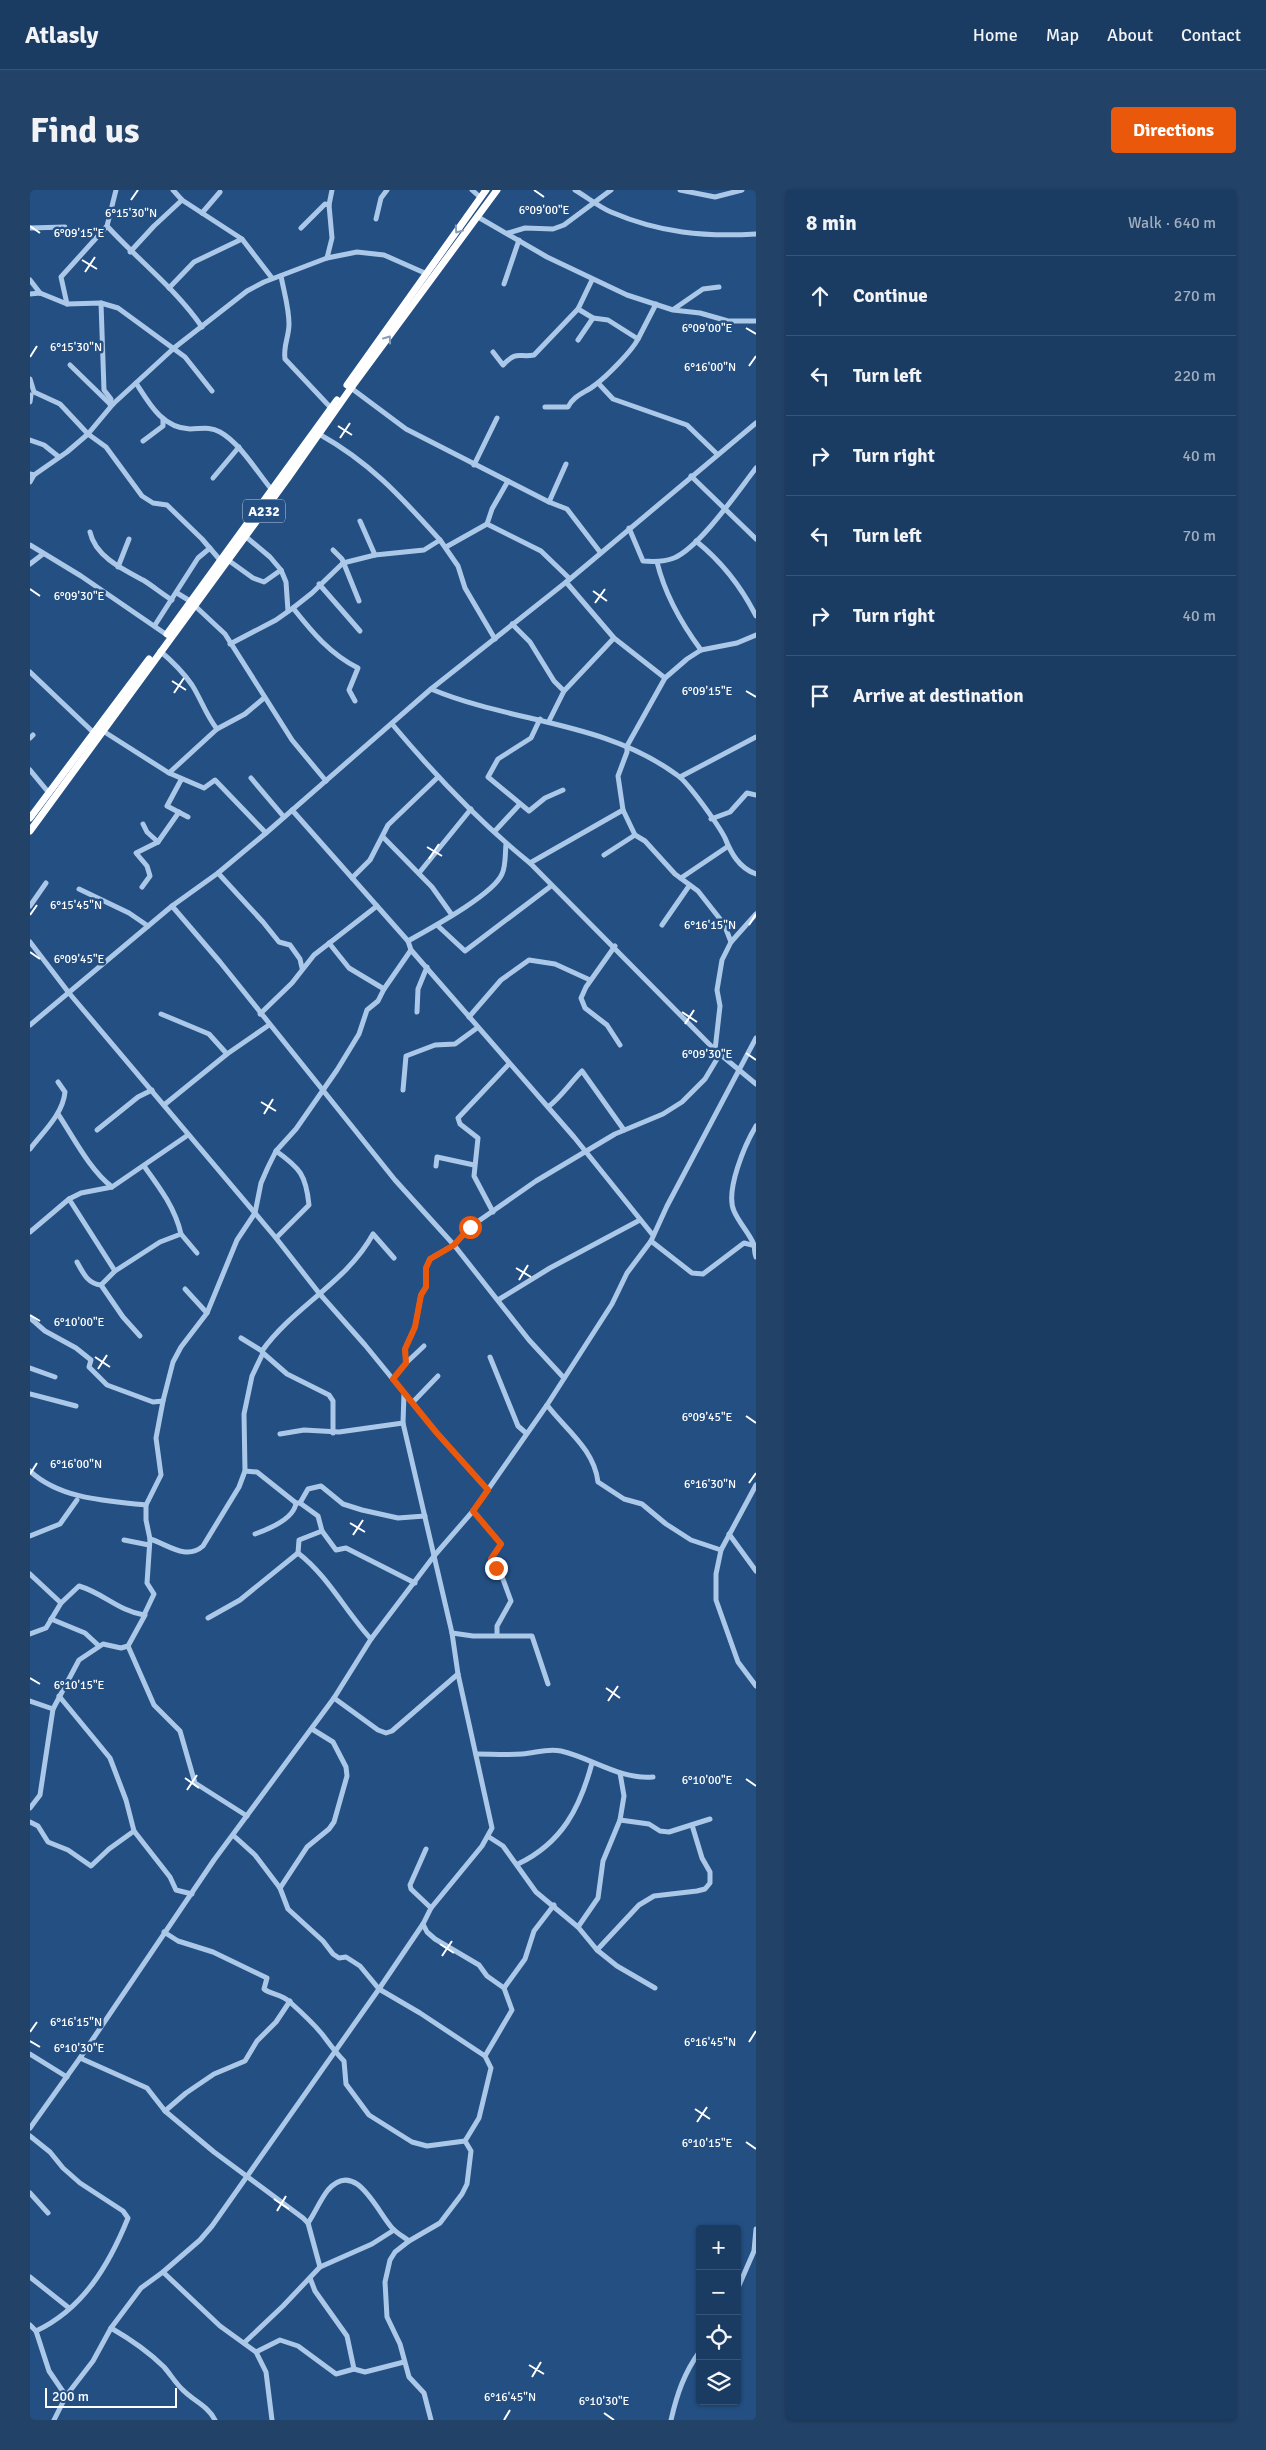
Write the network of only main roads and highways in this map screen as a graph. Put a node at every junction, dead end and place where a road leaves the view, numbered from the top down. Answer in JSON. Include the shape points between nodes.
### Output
{"nodes":[{"id":1,"x":486,"y":190,"type":"edge"},
{"id":2,"x":497,"y":190,"type":"edge"},
{"id":3,"x":224,"y":560,"type":"junction"},
{"id":4,"x":192,"y":603,"type":"junction"},
{"id":5,"x":30,"y":818,"type":"edge"},
{"id":6,"x":31,"y":828,"type":"edge"}],
"edges":[{"from":1,"to":3,"type":"highway","number":"A232","one_way":true},
{"from":3,"to":2,"type":"highway","number":"A232","one_way":true,"via":[[245,536]]},
{"from":3,"to":4,"type":"highway","number":"A232"},
{"from":4,"to":5,"type":"highway","number":"A232"},
{"from":4,"to":6,"type":"highway","number":"A232"}]}
